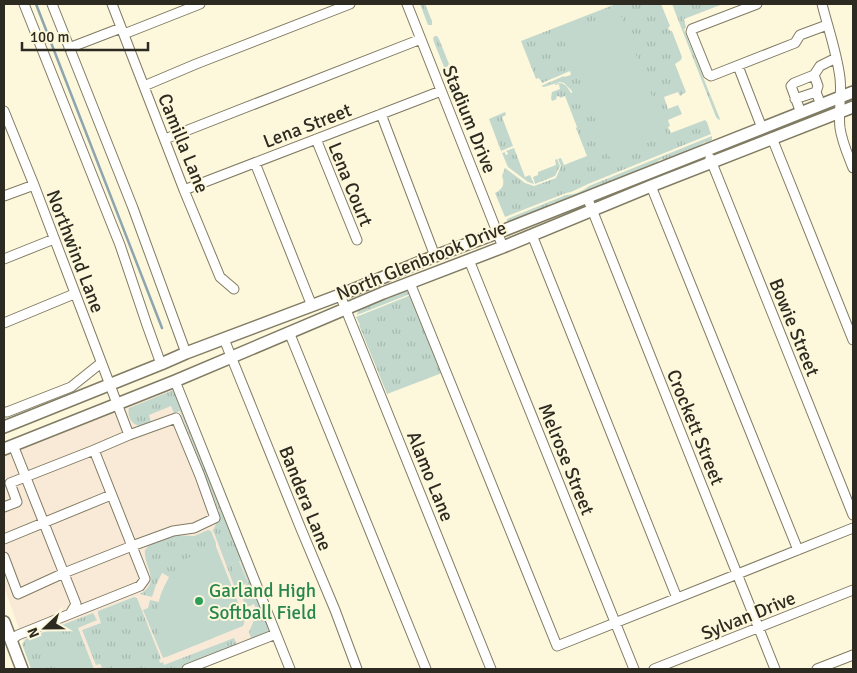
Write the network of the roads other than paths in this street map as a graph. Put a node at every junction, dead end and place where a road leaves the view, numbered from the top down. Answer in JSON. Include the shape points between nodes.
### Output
{"nodes":[{"id":1,"x":24,"y":4,"type":"edge"},
{"id":2,"x":52,"y":4,"type":"edge"},
{"id":3,"x":112,"y":4,"type":"edge"},
{"id":4,"x":200,"y":4,"type":"edge"},
{"id":5,"x":350,"y":4,"type":"edge"},
{"id":6,"x":407,"y":4,"type":"edge"},
{"id":7,"x":757,"y":4,"type":"edge"},
{"id":8,"x":822,"y":4,"type":"edge"},
{"id":9,"x":827,"y":25,"type":"junction"},
{"id":10,"x":122,"y":31,"type":"junction"},
{"id":11,"x":420,"y":39,"type":"junction"},
{"id":12,"x":70,"y":48,"type":"junction"},
{"id":13,"x":836,"y":58,"type":"junction"},
{"id":14,"x":738,"y":66,"type":"junction"},
{"id":15,"x":814,"y":75,"type":"junction"},
{"id":16,"x":144,"y":86,"type":"junction"},
{"id":17,"x":441,"y":91,"type":"junction"},
{"id":18,"x":816,"y":92,"type":"junction"},
{"id":19,"x":853,"y":92,"type":"edge"},
{"id":20,"x":841,"y":97,"type":"junction"},
{"id":21,"x":796,"y":99,"type":"junction"},
{"id":22,"x":821,"y":105,"type":"junction"},
{"id":23,"x":853,"y":106,"type":"edge"},
{"id":24,"x":4,"y":111,"type":"edge"},
{"id":25,"x":840,"y":112,"type":"junction"},
{"id":26,"x":801,"y":113,"type":"junction"},
{"id":27,"x":381,"y":114,"type":"junction"},
{"id":28,"x":762,"y":128,"type":"junction"},
{"id":29,"x":8,"y":134,"type":"edge"},
{"id":30,"x":772,"y":138,"type":"junction"},
{"id":31,"x":165,"y":139,"type":"junction"},
{"id":32,"x":316,"y":139,"type":"junction"},
{"id":33,"x":707,"y":151,"type":"junction"},
{"id":34,"x":255,"y":162,"type":"junction"},
{"id":35,"x":712,"y":163,"type":"junction"},
{"id":36,"x":853,"y":168,"type":"edge"},
{"id":37,"x":34,"y":185,"type":"junction"},
{"id":38,"x":651,"y":186,"type":"junction"},
{"id":39,"x":184,"y":190,"type":"junction"},
{"id":40,"x":4,"y":196,"type":"edge"},
{"id":41,"x":587,"y":197,"type":"junction"},
{"id":42,"x":592,"y":210,"type":"junction"},
{"id":43,"x":497,"y":233,"type":"junction"},
{"id":44,"x":532,"y":235,"type":"junction"},
{"id":45,"x":54,"y":240,"type":"junction"},
{"id":46,"x":356,"y":240,"type":"dead end"},
{"id":47,"x":502,"y":247,"type":"junction"},
{"id":48,"x":435,"y":256,"type":"junction"},
{"id":49,"x":4,"y":259,"type":"edge"},
{"id":50,"x":469,"y":260,"type":"junction"},
{"id":51,"x":410,"y":283,"type":"junction"},
{"id":52,"x":234,"y":289,"type":"dead end"},
{"id":53,"x":74,"y":294,"type":"junction"},
{"id":54,"x":340,"y":295,"type":"junction"},
{"id":55,"x":312,"y":306,"type":"junction"},
{"id":56,"x":346,"y":309,"type":"junction"},
{"id":57,"x":4,"y":323,"type":"edge"},
{"id":58,"x":289,"y":332,"type":"junction"},
{"id":59,"x":224,"y":339,"type":"junction"},
{"id":60,"x":853,"y":340,"type":"edge"},
{"id":61,"x":186,"y":353,"type":"junction"},
{"id":62,"x":232,"y":357,"type":"junction"},
{"id":63,"x":101,"y":363,"type":"junction"},
{"id":64,"x":161,"y":364,"type":"junction"},
{"id":65,"x":175,"y":381,"type":"junction"},
{"id":66,"x":109,"y":384,"type":"junction"},
{"id":67,"x":116,"y":404,"type":"junction"},
{"id":68,"x":4,"y":412,"type":"edge"},
{"id":69,"x":4,"y":427,"type":"edge"},
{"id":70,"x":129,"y":435,"type":"junction"},
{"id":71,"x":9,"y":447,"type":"edge"},
{"id":72,"x":94,"y":450,"type":"junction"},
{"id":73,"x":26,"y":477,"type":"junction"},
{"id":74,"x":7,"y":484,"type":"edge"},
{"id":75,"x":112,"y":495,"type":"junction"},
{"id":76,"x":4,"y":507,"type":"edge"},
{"id":77,"x":853,"y":515,"type":"edge"},
{"id":78,"x":44,"y":523,"type":"junction"},
{"id":79,"x":853,"y":528,"type":"edge"},
{"id":80,"x":4,"y":539,"type":"edge"},
{"id":81,"x":132,"y":546,"type":"junction"},
{"id":82,"x":798,"y":550,"type":"junction"},
{"id":83,"x":4,"y":556,"type":"edge"},
{"id":84,"x":64,"y":573,"type":"junction"},
{"id":85,"x":737,"y":575,"type":"junction"},
{"id":86,"x":853,"y":590,"type":"edge"},
{"id":87,"x":677,"y":598,"type":"junction"},
{"id":88,"x":70,"y":614,"type":"junction"},
{"id":89,"x":4,"y":622,"type":"edge"},
{"id":90,"x":615,"y":623,"type":"junction"},
{"id":91,"x":758,"y":629,"type":"junction"},
{"id":92,"x":276,"y":634,"type":"junction"},
{"id":93,"x":7,"y":642,"type":"edge"},
{"id":94,"x":853,"y":655,"type":"edge"},
{"id":95,"x":22,"y":669,"type":"edge"},
{"id":96,"x":187,"y":669,"type":"edge"},
{"id":97,"x":290,"y":669,"type":"edge"},
{"id":98,"x":358,"y":669,"type":"edge"},
{"id":99,"x":426,"y":669,"type":"edge"},
{"id":100,"x":491,"y":669,"type":"edge"},
{"id":101,"x":634,"y":669,"type":"edge"},
{"id":102,"x":654,"y":669,"type":"edge"},
{"id":103,"x":775,"y":669,"type":"edge"},
{"id":104,"x":817,"y":669,"type":"edge"}],
"edges":[{"from":1,"to":64,"type":"street","via":[[120,245]]},
{"from":2,"to":12,"type":"street"},
{"from":3,"to":10,"type":"street","name":"Camilla Lane"},
{"from":4,"to":10,"type":"street"},
{"from":5,"to":16,"type":"street"},
{"from":6,"to":11,"type":"street","name":"Stadium Drive"},
{"from":7,"to":14,"type":"street","via":[[692,28],[708,74],[711,76]]},
{"from":8,"to":9,"type":"street"},
{"from":9,"to":13,"type":"street"},
{"from":9,"to":14,"type":"street","via":[[800,35],[794,43]]},
{"from":10,"to":12,"type":"street"},
{"from":10,"to":16,"type":"street","name":"Camilla Lane"},
{"from":11,"to":17,"type":"street","name":"Stadium Drive"},
{"from":11,"to":31,"type":"street"},
{"from":12,"to":61,"type":"street"},
{"from":13,"to":15,"type":"street","via":[[820,66]]},
{"from":13,"to":20,"type":"street"},
{"from":14,"to":28,"type":"street"},
{"from":15,"to":18,"type":"street","via":[[818,86]]},
{"from":15,"to":21,"type":"street","via":[[791,86]]},
{"from":16,"to":31,"type":"street","name":"Camilla Lane"},
{"from":17,"to":27,"type":"street","name":"Lena Street"},
{"from":17,"to":43,"type":"street","name":"Stadium Drive"},
{"from":18,"to":21,"type":"street"},
{"from":18,"to":22,"type":"street"},
{"from":19,"to":20,"type":"main road","name":"North Glenbrook Drive"},
{"from":20,"to":22,"type":"main road","name":"North Glenbrook Drive"},
{"from":20,"to":25,"type":"street"},
{"from":21,"to":26,"type":"street"},
{"from":22,"to":26,"type":"main road","name":"North Glenbrook Drive"},
{"from":23,"to":25,"type":"main road","name":"North Glenbrook Drive"},
{"from":24,"to":29,"type":"street","name":"Northwind Lane"},
{"from":25,"to":30,"type":"main road","name":"North Glenbrook Drive"},
{"from":25,"to":36,"type":"street","via":[[840,128]]},
{"from":26,"to":28,"type":"main road","name":"North Glenbrook Drive"},
{"from":27,"to":32,"type":"street","name":"Lena Street"},
{"from":27,"to":48,"type":"street"},
{"from":28,"to":33,"type":"main road","name":"North Glenbrook Drive"},
{"from":29,"to":37,"type":"street","name":"Northwind Lane"},
{"from":30,"to":35,"type":"main road","name":"North Glenbrook Drive"},
{"from":30,"to":60,"type":"street"},
{"from":31,"to":39,"type":"street","name":"Camilla Lane"},
{"from":32,"to":34,"type":"street","name":"Lena Street"},
{"from":32,"to":46,"type":"street","name":"Lena Court"},
{"from":33,"to":35,"type":"street","name":"Bowie Street"},
{"from":33,"to":41,"type":"main road","name":"North Glenbrook Drive"},
{"from":34,"to":39,"type":"street","name":"Lena Street"},
{"from":34,"to":55,"type":"street"},
{"from":35,"to":38,"type":"main road","name":"North Glenbrook Drive"},
{"from":35,"to":77,"type":"street","name":"Bowie Street"},
{"from":37,"to":40,"type":"street"},
{"from":37,"to":45,"type":"street","name":"Northwind Lane"},
{"from":38,"to":42,"type":"main road","name":"North Glenbrook Drive"},
{"from":38,"to":82,"type":"street"},
{"from":39,"to":52,"type":"street","name":"Camilla Lane","via":[[220,276]]},
{"from":41,"to":42,"type":"street","name":"Crockett Street"},
{"from":41,"to":43,"type":"main road","name":"North Glenbrook Drive"},
{"from":42,"to":44,"type":"main road","name":"North Glenbrook Drive"},
{"from":42,"to":85,"type":"street","name":"Crockett Street"},
{"from":43,"to":47,"type":"street","name":"Stadium Drive"},
{"from":43,"to":48,"type":"main road","name":"North Glenbrook Drive"},
{"from":44,"to":47,"type":"main road","name":"North Glenbrook Drive"},
{"from":44,"to":87,"type":"street"},
{"from":45,"to":49,"type":"street"},
{"from":45,"to":53,"type":"street","name":"Northwind Lane"},
{"from":47,"to":50,"type":"main road","name":"North Glenbrook Drive"},
{"from":48,"to":54,"type":"main road","name":"North Glenbrook Drive"},
{"from":50,"to":51,"type":"main road","name":"North Glenbrook Drive"},
{"from":50,"to":90,"type":"street","name":"Melrose Street"},
{"from":51,"to":56,"type":"main road","name":"North Glenbrook Drive"},
{"from":51,"to":90,"type":"street","via":[[557,646]]},
{"from":53,"to":57,"type":"street"},
{"from":53,"to":63,"type":"street","name":"Northwind Lane"},
{"from":54,"to":55,"type":"main road","name":"North Glenbrook Drive"},
{"from":54,"to":56,"type":"street","name":"Alamo Lane"},
{"from":55,"to":59,"type":"main road","name":"North Glenbrook Drive"},
{"from":56,"to":58,"type":"main road","name":"North Glenbrook Drive"},
{"from":56,"to":100,"type":"street","name":"Alamo Lane"},
{"from":58,"to":62,"type":"main road","name":"North Glenbrook Drive"},
{"from":58,"to":99,"type":"street"},
{"from":59,"to":61,"type":"main road","name":"North Glenbrook Drive"},
{"from":59,"to":62,"type":"street","name":"Bandera Lane"},
{"from":61,"to":64,"type":"main road","name":"North Glenbrook Drive"},
{"from":62,"to":65,"type":"main road","name":"North Glenbrook Drive"},
{"from":62,"to":98,"type":"street","name":"Bandera Lane"},
{"from":63,"to":66,"type":"street","name":"Northwind Lane"},
{"from":63,"to":68,"type":"street","via":[[71,387]]},
{"from":64,"to":66,"type":"main road","name":"North Glenbrook Drive"},
{"from":65,"to":67,"type":"main road","name":"North Glenbrook Drive"},
{"from":65,"to":92,"type":"street"},
{"from":66,"to":67,"type":"street","name":"Northwind Lane"},
{"from":66,"to":69,"type":"main road","name":"North Glenbrook Drive"},
{"from":67,"to":70,"type":"street","name":"Northwind Lane"},
{"from":67,"to":71,"type":"main road","name":"North Glenbrook Drive"},
{"from":70,"to":72,"type":"street"},
{"from":70,"to":81,"type":"street","via":[[176,418],[215,518],[194,528],[173,531]]},
{"from":71,"to":73,"type":"street"},
{"from":72,"to":73,"type":"street"},
{"from":72,"to":75,"type":"street"},
{"from":73,"to":74,"type":"street"},
{"from":73,"to":78,"type":"street"},
{"from":74,"to":76,"type":"street","via":[[17,502]]},
{"from":75,"to":78,"type":"street"},
{"from":75,"to":81,"type":"street"},
{"from":78,"to":80,"type":"street"},
{"from":78,"to":84,"type":"street"},
{"from":79,"to":82,"type":"street"},
{"from":81,"to":84,"type":"street"},
{"from":81,"to":88,"type":"street","via":[[145,579],[140,586]]},
{"from":82,"to":85,"type":"street"},
{"from":83,"to":84,"type":"street","via":[[18,594]]},
{"from":84,"to":88,"type":"street","via":[[76,604]]},
{"from":85,"to":87,"type":"street"},
{"from":85,"to":91,"type":"street","name":"Crockett Street"},
{"from":86,"to":91,"type":"street","name":"Sylvan Drive"},
{"from":87,"to":90,"type":"street"},
{"from":88,"to":93,"type":"street"},
{"from":89,"to":93,"type":"main road"},
{"from":90,"to":101,"type":"street","name":"Melrose Street"},
{"from":91,"to":102,"type":"street","name":"Sylvan Drive"},
{"from":91,"to":103,"type":"street","name":"Crockett Street"},
{"from":92,"to":96,"type":"street"},
{"from":92,"to":97,"type":"street"},
{"from":93,"to":95,"type":"main road"},
{"from":94,"to":104,"type":"street"}]}
